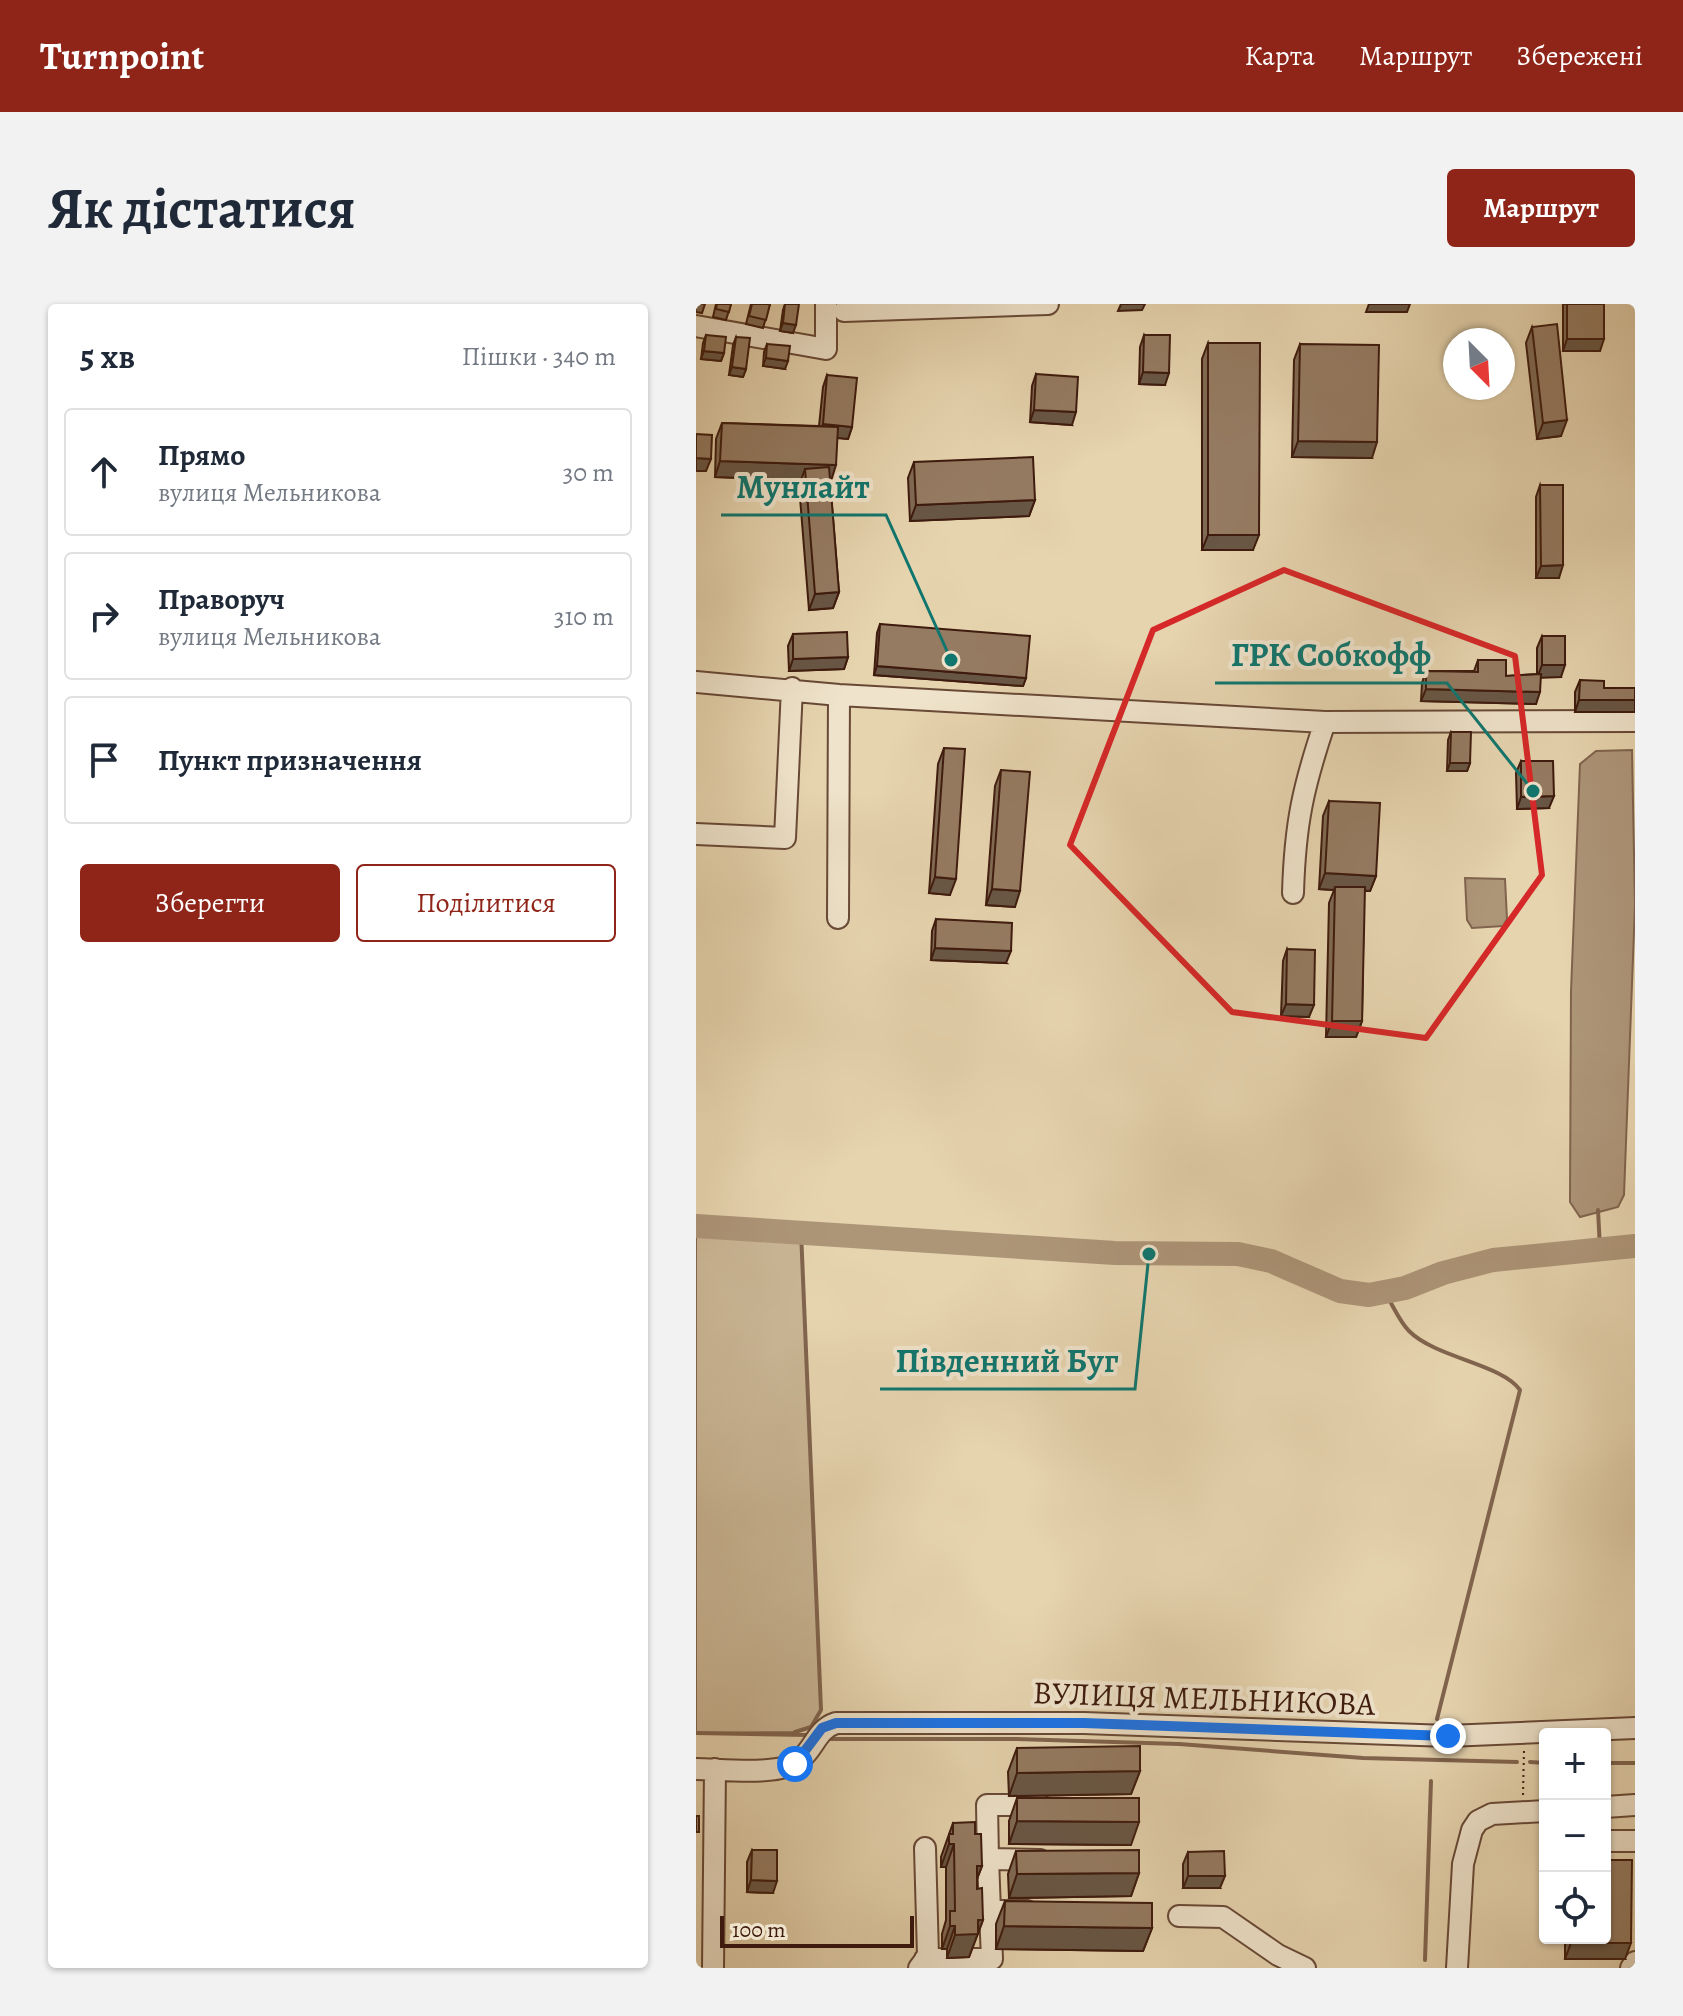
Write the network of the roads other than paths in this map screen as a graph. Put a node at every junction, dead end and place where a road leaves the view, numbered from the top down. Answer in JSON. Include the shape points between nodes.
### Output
{"nodes":[{"id":1,"x":1048,"y":304,"type":"edge"},
{"id":2,"x":835,"y":307,"type":"edge"},
{"id":3,"x":696,"y":326,"type":"edge"},
{"id":4,"x":696,"y":682,"type":"edge"},
{"id":5,"x":792,"y":688,"type":"junction"},
{"id":6,"x":839,"y":695,"type":"junction"},
{"id":7,"x":1635,"y":721,"type":"edge"},
{"id":8,"x":1325,"y":722,"type":"junction"},
{"id":9,"x":696,"y":834,"type":"edge"},
{"id":10,"x":1293,"y":893,"type":"dead end"},
{"id":11,"x":838,"y":918,"type":"dead end"},
{"id":12,"x":1635,"y":1728,"type":"edge"},
{"id":13,"x":706,"y":1769,"type":"edge"},
{"id":14,"x":1059,"y":1805,"type":"edge"},
{"id":15,"x":1635,"y":1805,"type":"edge"},
{"id":16,"x":1611,"y":1807,"type":"edge"},
{"id":17,"x":1539,"y":1811,"type":"edge"},
{"id":18,"x":1611,"y":1841,"type":"edge"},
{"id":19,"x":1635,"y":1841,"type":"edge"},
{"id":20,"x":925,"y":1848,"type":"dead end"},
{"id":21,"x":988,"y":1859,"type":"junction"},
{"id":22,"x":1065,"y":1860,"type":"edge"},
{"id":23,"x":990,"y":1911,"type":"junction"},
{"id":24,"x":1052,"y":1911,"type":"edge"},
{"id":25,"x":1179,"y":1916,"type":"dead end"},
{"id":26,"x":1635,"y":1962,"type":"edge"},
{"id":27,"x":922,"y":1964,"type":"edge"},
{"id":28,"x":713,"y":1968,"type":"edge"},
{"id":29,"x":1305,"y":1968,"type":"edge"},
{"id":30,"x":1457,"y":1968,"type":"edge"},
{"id":31,"x":1631,"y":1968,"type":"edge"}],
"edges":[{"from":1,"to":2,"type":"street"},
{"from":2,"to":3,"type":"street","via":[[826,349]]},
{"from":4,"to":5,"type":"street"},
{"from":5,"to":6,"type":"street"},
{"from":5,"to":9,"type":"street","via":[[785,838]]},
{"from":6,"to":8,"type":"street"},
{"from":6,"to":11,"type":"street"},
{"from":7,"to":8,"type":"street"},
{"from":8,"to":10,"type":"street","via":[[1301,796]]},
{"from":12,"to":13,"type":"street","name":"ВУЛИЦЯ МЕЛЬНИКОВА","via":[[1448,1736],[1084,1723],[836,1723],[822,1728],[795,1764]]},
{"from":13,"to":28,"type":"street"},
{"from":14,"to":21,"type":"street","via":[[987,1805]]},
{"from":15,"to":16,"type":"street"},
{"from":17,"to":30,"type":"street","via":[[1492,1814],[1472,1830],[1463,1864]]},
{"from":18,"to":19,"type":"street"},
{"from":20,"to":27,"type":"street"},
{"from":21,"to":22,"type":"street"},
{"from":21,"to":23,"type":"street"},
{"from":23,"to":24,"type":"street"},
{"from":23,"to":27,"type":"street","via":[[992,1959]]},
{"from":25,"to":29,"type":"street","via":[[1223,1917]]},
{"from":26,"to":31,"type":"street"}]}
